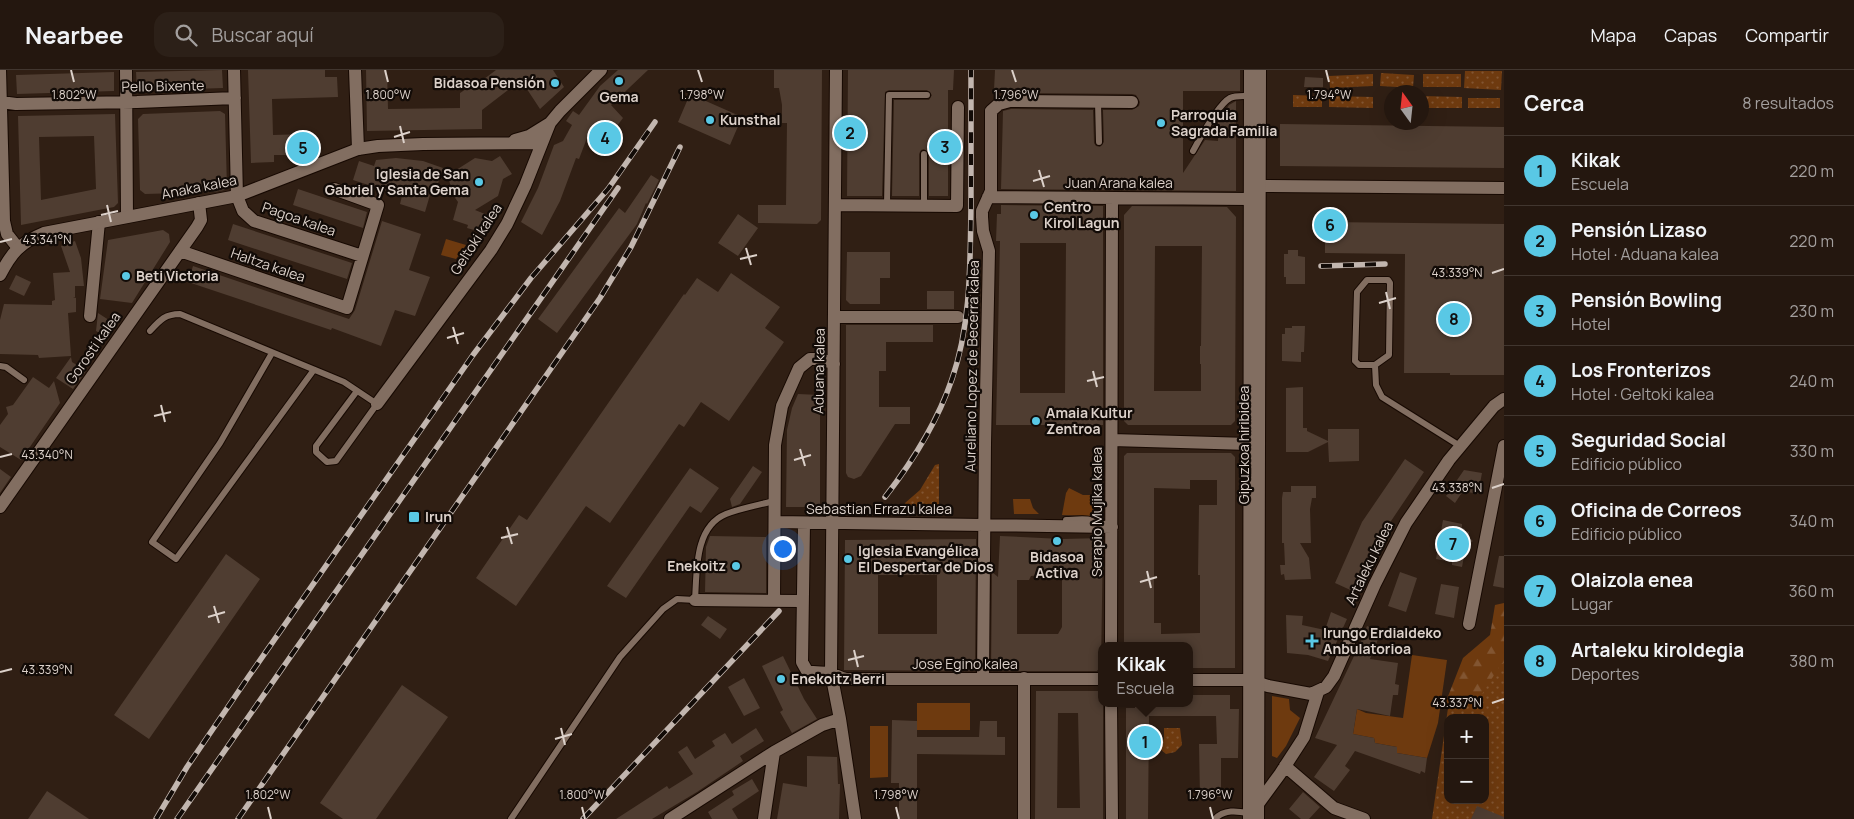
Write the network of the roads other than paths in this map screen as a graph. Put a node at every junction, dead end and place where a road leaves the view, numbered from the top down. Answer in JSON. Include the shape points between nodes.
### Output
{"nodes":[{"id":1,"x":0,"y":70,"type":"edge"},
{"id":2,"x":126,"y":70,"type":"edge"},
{"id":3,"x":234,"y":70,"type":"edge"},
{"id":4,"x":355,"y":70,"type":"edge"},
{"id":5,"x":595,"y":70,"type":"edge"},
{"id":6,"x":836,"y":70,"type":"edge"},
{"id":7,"x":1258,"y":70,"type":"edge"},
{"id":8,"x":927,"y":96,"type":"dead end"},
{"id":9,"x":1250,"y":96,"type":"junction"},
{"id":10,"x":235,"y":98,"type":"junction"},
{"id":11,"x":1,"y":102,"type":"junction"},
{"id":12,"x":127,"y":102,"type":"junction"},
{"id":13,"x":1098,"y":102,"type":"junction"},
{"id":14,"x":1132,"y":102,"type":"dead end"},
{"id":15,"x":958,"y":107,"type":"dead end"},
{"id":16,"x":550,"y":123,"type":"junction"},
{"id":17,"x":525,"y":137,"type":"junction"},
{"id":18,"x":505,"y":142,"type":"junction"},
{"id":19,"x":1099,"y":142,"type":"dead end"},
{"id":20,"x":540,"y":144,"type":"junction"},
{"id":21,"x":358,"y":149,"type":"junction"},
{"id":22,"x":1193,"y":151,"type":"dead end"},
{"id":23,"x":924,"y":154,"type":"dead end"},
{"id":24,"x":532,"y":168,"type":"junction"},
{"id":25,"x":1260,"y":186,"type":"junction"},
{"id":26,"x":1504,"y":188,"type":"edge"},
{"id":27,"x":334,"y":190,"type":"dead end"},
{"id":28,"x":238,"y":196,"type":"junction"},
{"id":29,"x":1112,"y":199,"type":"junction"},
{"id":30,"x":1250,"y":199,"type":"junction"},
{"id":31,"x":987,"y":201,"type":"junction"},
{"id":32,"x":199,"y":203,"type":"junction"},
{"id":33,"x":836,"y":205,"type":"junction"},
{"id":34,"x":888,"y":206,"type":"junction"},
{"id":35,"x":924,"y":206,"type":"junction"},
{"id":36,"x":128,"y":216,"type":"junction"},
{"id":37,"x":99,"y":222,"type":"junction"},
{"id":38,"x":18,"y":248,"type":"junction"},
{"id":39,"x":180,"y":251,"type":"junction"},
{"id":40,"x":362,"y":256,"type":"junction"},
{"id":41,"x":0,"y":275,"type":"edge"},
{"id":42,"x":90,"y":316,"type":"dead end"},
{"id":43,"x":834,"y":317,"type":"junction"},
{"id":44,"x":958,"y":317,"type":"dead end"},
{"id":45,"x":150,"y":331,"type":"dead end"},
{"id":46,"x":272,"y":353,"type":"junction"},
{"id":47,"x":834,"y":364,"type":"junction"},
{"id":48,"x":1375,"y":365,"type":"junction"},
{"id":49,"x":0,"y":366,"type":"edge"},
{"id":50,"x":313,"y":371,"type":"junction"},
{"id":51,"x":24,"y":380,"type":"dead end"},
{"id":52,"x":357,"y":391,"type":"junction"},
{"id":53,"x":1504,"y":399,"type":"edge"},
{"id":54,"x":377,"y":404,"type":"junction"},
{"id":55,"x":1112,"y":440,"type":"junction"},
{"id":56,"x":1250,"y":444,"type":"junction"},
{"id":57,"x":1460,"y":446,"type":"junction"},
{"id":58,"x":1504,"y":446,"type":"edge"},
{"id":59,"x":774,"y":502,"type":"junction"},
{"id":60,"x":0,"y":507,"type":"edge"},
{"id":61,"x":1041,"y":520,"type":"dead end"},
{"id":62,"x":1066,"y":520,"type":"dead end"},
{"id":63,"x":775,"y":522,"type":"junction"},
{"id":64,"x":984,"y":522,"type":"junction"},
{"id":65,"x":804,"y":524,"type":"junction"},
{"id":66,"x":832,"y":524,"type":"junction"},
{"id":67,"x":1105,"y":527,"type":"junction"},
{"id":68,"x":695,"y":600,"type":"junction"},
{"id":69,"x":774,"y":600,"type":"junction"},
{"id":70,"x":802,"y":601,"type":"junction"},
{"id":71,"x":1469,"y":624,"type":"dead end"},
{"id":72,"x":1111,"y":642,"type":"edge"},
{"id":73,"x":831,"y":673,"type":"junction"},
{"id":74,"x":983,"y":678,"type":"junction"},
{"id":75,"x":1024,"y":678,"type":"junction"},
{"id":76,"x":1098,"y":679,"type":"edge"},
{"id":77,"x":1193,"y":680,"type":"edge"},
{"id":78,"x":1254,"y":682,"type":"junction"},
{"id":79,"x":1318,"y":692,"type":"junction"},
{"id":80,"x":1111,"y":707,"type":"edge"},
{"id":81,"x":840,"y":719,"type":"junction"},
{"id":82,"x":774,"y":752,"type":"junction"},
{"id":83,"x":1285,"y":766,"type":"junction"},
{"id":84,"x":1258,"y":804,"type":"junction"},
{"id":85,"x":1252,"y":817,"type":"edge"},
{"id":86,"x":511,"y":819,"type":"edge"},
{"id":87,"x":670,"y":819,"type":"edge"},
{"id":88,"x":764,"y":819,"type":"edge"},
{"id":89,"x":855,"y":819,"type":"edge"},
{"id":90,"x":1024,"y":819,"type":"edge"},
{"id":91,"x":1112,"y":819,"type":"edge"},
{"id":92,"x":1216,"y":819,"type":"edge"},
{"id":93,"x":1364,"y":819,"type":"edge"}],
"edges":[{"from":1,"to":11,"type":"street"},
{"from":2,"to":12,"type":"street"},
{"from":3,"to":10,"type":"street"},
{"from":4,"to":21,"type":"street"},
{"from":5,"to":16,"type":"street","name":"Geltoki kalea"},
{"from":6,"to":33,"type":"street","name":"Aduana kalea"},
{"from":7,"to":9,"type":"street","name":"Gipuzkoa hiribidea"},
{"from":7,"to":25,"type":"street","name":"Gipuzkoa hiribidea"},
{"from":8,"to":34,"type":"lane","via":[[889,95]]},
{"from":9,"to":22,"type":"lane","via":[[1229,98]]},
{"from":9,"to":30,"type":"street","name":"Gipuzkoa hiribidea"},
{"from":10,"to":12,"type":"street","name":"Pello Bixente"},
{"from":10,"to":28,"type":"street"},
{"from":11,"to":12,"type":"street","name":"Pello Bixente"},
{"from":11,"to":38,"type":"street","via":[[4,221],[7,234]]},
{"from":12,"to":36,"type":"street"},
{"from":13,"to":14,"type":"street","name":"Aureliano Lopez de Becerra kalea"},
{"from":13,"to":19,"type":"lane"},
{"from":13,"to":31,"type":"street","name":"Aureliano Lopez de Becerra kalea","via":[[1010,101],[998,104],[991,111],[991,191]]},
{"from":15,"to":35,"type":"street","via":[[957,206]]},
{"from":16,"to":17,"type":"street","name":"Anaka kalea"},
{"from":16,"to":20,"type":"street","name":"Geltoki kalea"},
{"from":17,"to":18,"type":"street","name":"Anaka kalea"},
{"from":17,"to":20,"type":"street"},
{"from":18,"to":20,"type":"street","name":"Anaka kalea"},
{"from":18,"to":21,"type":"street","name":"Anaka kalea","via":[[402,144]]},
{"from":18,"to":24,"type":"street","name":"Anaka kalea","via":[[526,151]]},
{"from":20,"to":24,"type":"street","name":"Geltoki kalea"},
{"from":21,"to":28,"type":"street","name":"Anaka kalea"},
{"from":23,"to":35,"type":"lane"},
{"from":24,"to":54,"type":"street","name":"Geltoki kalea","via":[[507,224],[491,250]]},
{"from":25,"to":26,"type":"street"},
{"from":25,"to":78,"type":"street","name":"Gipuzkoa hiribidea"},
{"from":27,"to":40,"type":"street","via":[[378,205]]},
{"from":28,"to":32,"type":"street","name":"Anaka kalea"},
{"from":28,"to":40,"type":"street","name":"Pagoa kalea","via":[[243,210],[254,221]]},
{"from":29,"to":30,"type":"street","name":"Juan Arana kalea"},
{"from":29,"to":31,"type":"street","name":"Juan Arana kalea"},
{"from":29,"to":55,"type":"street","name":"Serapio Mujika kalea"},
{"from":30,"to":56,"type":"street","name":"Gipuzkoa hiribidea"},
{"from":31,"to":64,"type":"street","name":"Aureliano Lopez de Becerra kalea","via":[[982,212],[989,251]]},
{"from":32,"to":36,"type":"street","name":"Anaka kalea"},
{"from":32,"to":39,"type":"street","name":"Gorosti kalea","via":[[201,220]]},
{"from":33,"to":34,"type":"street"},
{"from":33,"to":43,"type":"street","name":"Aduana kalea"},
{"from":34,"to":35,"type":"street"},
{"from":36,"to":37,"type":"street","name":"Anaka kalea"},
{"from":37,"to":38,"type":"street","name":"Anaka kalea","via":[[44,233]]},
{"from":37,"to":42,"type":"street"},
{"from":38,"to":41,"type":"street","name":"Anaka kalea"},
{"from":39,"to":40,"type":"street","name":"Haltza kalea","via":[[347,308]]},
{"from":39,"to":60,"type":"street","name":"Gorosti kalea"},
{"from":43,"to":44,"type":"street"},
{"from":43,"to":47,"type":"street","name":"Aduana kalea"},
{"from":45,"to":46,"type":"lane","via":[[161,318],[180,314]]},
{"from":46,"to":50,"type":"lane"},
{"from":46,"to":50,"type":"lane","via":[[220,443],[152,542],[176,559]]},
{"from":47,"to":59,"type":"street","via":[[810,359],[799,368],[792,382],[782,406],[774,445]]},
{"from":47,"to":66,"type":"street","name":"Aduana kalea"},
{"from":48,"to":48,"type":"lane","via":[[1389,355],[1390,283],[1388,280],[1369,279],[1357,292],[1355,361],[1359,365]]},
{"from":48,"to":57,"type":"lane","via":[[1376,386],[1382,397]]},
{"from":49,"to":51,"type":"lane"},
{"from":50,"to":52,"type":"lane","via":[[344,382]]},
{"from":52,"to":54,"type":"lane"},
{"from":52,"to":54,"type":"lane","via":[[316,446],[316,452],[327,462],[336,461]]},
{"from":53,"to":57,"type":"street","name":"Artaleku kalea","via":[[1494,406]]},
{"from":55,"to":56,"type":"street"},
{"from":55,"to":67,"type":"street","name":"Serapio Mujika kalea"},
{"from":56,"to":78,"type":"street","name":"Gipuzkoa hiribidea"},
{"from":57,"to":79,"type":"street","name":"Artaleku kalea","via":[[1406,523],[1330,683]]},
{"from":58,"to":71,"type":"street"},
{"from":59,"to":63,"type":"street"},
{"from":59,"to":68,"type":"lane","via":[[724,514],[713,523],[703,537],[698,553]]},
{"from":61,"to":64,"type":"lane"},
{"from":62,"to":67,"type":"lane","via":[[1092,520]]},
{"from":63,"to":65,"type":"street","name":"Sebastian Errazu kalea"},
{"from":63,"to":69,"type":"street"},
{"from":64,"to":66,"type":"street","name":"Sebastian Errazu kalea"},
{"from":64,"to":67,"type":"street","name":"Sebastian Errazu kalea"},
{"from":64,"to":74,"type":"street","name":"Aureliano Lopez de Becerra kalea"},
{"from":65,"to":66,"type":"street","name":"Sebastian Errazu kalea"},
{"from":65,"to":70,"type":"street"},
{"from":66,"to":73,"type":"street","name":"Aduana kalea"},
{"from":67,"to":72,"type":"street","name":"Serapio Mujika kalea"},
{"from":68,"to":69,"type":"street"},
{"from":68,"to":86,"type":"lane","via":[[677,599],[663,609],[620,657]]},
{"from":69,"to":70,"type":"street"},
{"from":70,"to":73,"type":"street","via":[[802,662],[807,671]]},
{"from":73,"to":74,"type":"street","name":"Jose Egino kalea","via":[[846,679]]},
{"from":73,"to":81,"type":"street","name":"Aduana kalea"},
{"from":74,"to":75,"type":"street","name":"Jose Egino kalea"},
{"from":75,"to":76,"type":"street","name":"Jose Egino kalea"},
{"from":75,"to":90,"type":"street"},
{"from":77,"to":78,"type":"street"},
{"from":78,"to":79,"type":"street","via":[[1311,694]]},
{"from":78,"to":84,"type":"street","name":"Gipuzkoa hiribidea"},
{"from":78,"to":85,"type":"street"},
{"from":79,"to":83,"type":"street","via":[[1304,737]]},
{"from":80,"to":91,"type":"street"},
{"from":81,"to":82,"type":"street","via":[[822,725]]},
{"from":81,"to":89,"type":"street","name":"Aduana kalea"},
{"from":82,"to":87,"type":"street"},
{"from":82,"to":88,"type":"street"},
{"from":83,"to":84,"type":"street"},
{"from":83,"to":93,"type":"street","via":[[1334,808]]},
{"from":84,"to":85,"type":"street","name":"Gipuzkoa hiribidea"},
{"from":85,"to":92,"type":"lane","via":[[1233,811],[1220,814]]}]}
